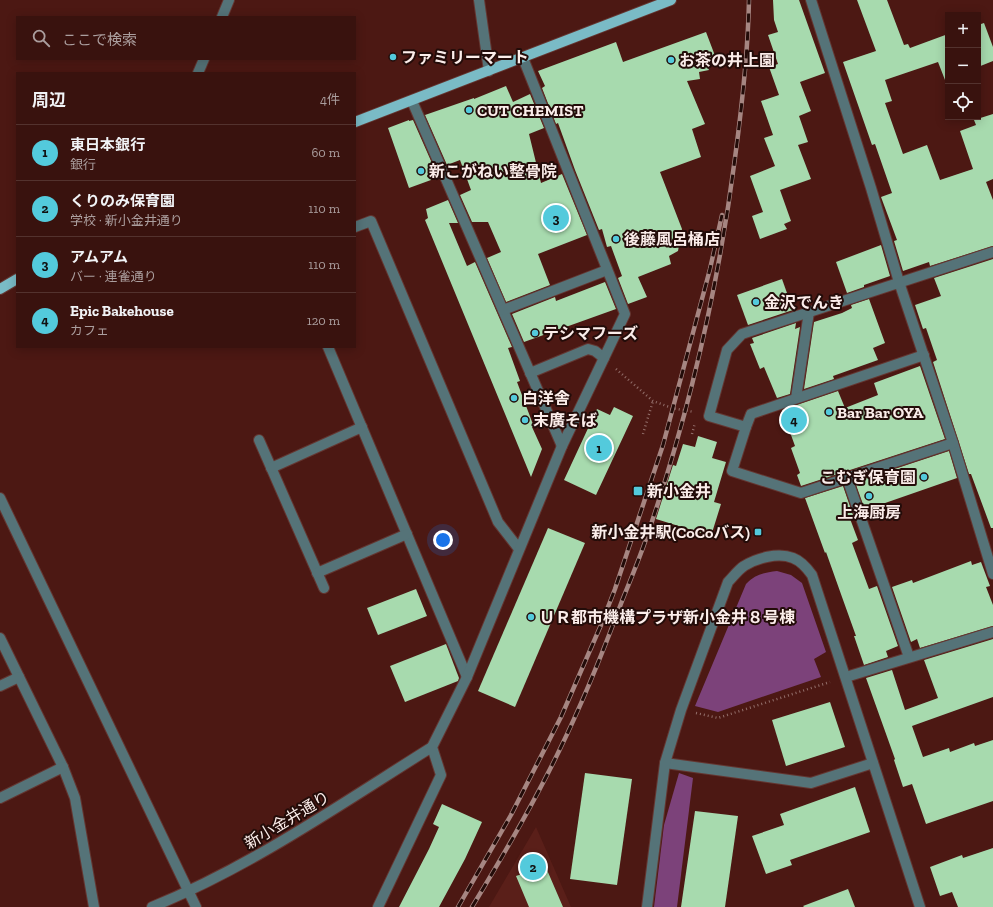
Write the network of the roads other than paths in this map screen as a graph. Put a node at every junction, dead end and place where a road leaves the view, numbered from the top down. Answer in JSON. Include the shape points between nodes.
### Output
{"nodes":[{"id":1,"x":229,"y":0,"type":"edge"},
{"id":2,"x":479,"y":0,"type":"edge"},
{"id":3,"x":672,"y":0,"type":"edge"},
{"id":4,"x":811,"y":0,"type":"edge"},
{"id":5,"x":658,"y":2,"type":"edge"},
{"id":6,"x":222,"y":16,"type":"edge"},
{"id":7,"x":523,"y":58,"type":"junction"},
{"id":8,"x":204,"y":60,"type":"edge"},
{"id":9,"x":489,"y":71,"type":"junction"},
{"id":10,"x":198,"y":72,"type":"edge"},
{"id":11,"x":412,"y":101,"type":"junction"},
{"id":12,"x":356,"y":122,"type":"edge"},
{"id":13,"x":356,"y":227,"type":"edge"},
{"id":14,"x":993,"y":252,"type":"edge"},
{"id":15,"x":607,"y":270,"type":"junction"},
{"id":16,"x":16,"y":280,"type":"edge"},
{"id":17,"x":899,"y":282,"type":"junction"},
{"id":18,"x":0,"y":289,"type":"edge"},
{"id":19,"x":503,"y":310,"type":"junction"},
{"id":20,"x":809,"y":312,"type":"junction"},
{"id":21,"x":328,"y":348,"type":"edge"},
{"id":22,"x":924,"y":355,"type":"junction"},
{"id":23,"x":604,"y":358,"type":"junction"},
{"id":24,"x":530,"y":373,"type":"junction"},
{"id":25,"x":796,"y":398,"type":"junction"},
{"id":26,"x":362,"y":427,"type":"junction"},
{"id":27,"x":746,"y":427,"type":"junction"},
{"id":28,"x":259,"y":440,"type":"dead end"},
{"id":29,"x":952,"y":443,"type":"junction"},
{"id":30,"x":562,"y":446,"type":"junction"},
{"id":31,"x":271,"y":468,"type":"junction"},
{"id":32,"x":847,"y":478,"type":"junction"},
{"id":33,"x":0,"y":498,"type":"edge"},
{"id":34,"x":407,"y":534,"type":"junction"},
{"id":35,"x":519,"y":549,"type":"junction"},
{"id":36,"x":317,"y":573,"type":"junction"},
{"id":37,"x":993,"y":574,"type":"edge"},
{"id":38,"x":324,"y":588,"type":"dead end"},
{"id":39,"x":993,"y":632,"type":"edge"},
{"id":40,"x":0,"y":638,"type":"edge"},
{"id":41,"x":909,"y":657,"type":"junction"},
{"id":42,"x":19,"y":677,"type":"junction"},
{"id":43,"x":467,"y":677,"type":"junction"},
{"id":44,"x":846,"y":677,"type":"junction"},
{"id":45,"x":0,"y":686,"type":"edge"},
{"id":46,"x":432,"y":747,"type":"junction"},
{"id":47,"x":665,"y":763,"type":"junction"},
{"id":48,"x":873,"y":763,"type":"junction"},
{"id":49,"x":63,"y":767,"type":"junction"},
{"id":50,"x":0,"y":798,"type":"edge"},
{"id":51,"x":188,"y":892,"type":"junction"},
{"id":52,"x":94,"y":907,"type":"edge"},
{"id":53,"x":152,"y":907,"type":"edge"},
{"id":54,"x":196,"y":907,"type":"edge"},
{"id":55,"x":378,"y":907,"type":"edge"},
{"id":56,"x":647,"y":907,"type":"edge"},
{"id":57,"x":920,"y":907,"type":"edge"}],
"edges":[{"from":1,"to":6,"type":"street"},
{"from":2,"to":9,"type":"street"},
{"from":3,"to":5,"type":"main road"},
{"from":4,"to":17,"type":"street"},
{"from":5,"to":7,"type":"main road"},
{"from":7,"to":9,"type":"main road"},
{"from":7,"to":15,"type":"street"},
{"from":8,"to":10,"type":"street"},
{"from":9,"to":11,"type":"main road"},
{"from":11,"to":12,"type":"main road"},
{"from":11,"to":19,"type":"street"},
{"from":13,"to":35,"type":"street","via":[[371,221],[498,522]]},
{"from":14,"to":17,"type":"street"},
{"from":15,"to":19,"type":"street"},
{"from":15,"to":23,"type":"street","via":[[625,314]]},
{"from":16,"to":18,"type":"main road"},
{"from":17,"to":20,"type":"street"},
{"from":17,"to":22,"type":"street"},
{"from":19,"to":24,"type":"street"},
{"from":20,"to":25,"type":"street"},
{"from":20,"to":27,"type":"street","via":[[742,334],[727,350],[709,416]]},
{"from":21,"to":26,"type":"street"},
{"from":22,"to":25,"type":"street"},
{"from":22,"to":29,"type":"street"},
{"from":23,"to":24,"type":"street","via":[[595,350],[588,349]]},
{"from":23,"to":30,"type":"street"},
{"from":24,"to":30,"type":"street"},
{"from":25,"to":27,"type":"street","via":[[751,414]]},
{"from":26,"to":31,"type":"street"},
{"from":26,"to":34,"type":"street"},
{"from":27,"to":32,"type":"street","via":[[732,471],[801,493]]},
{"from":28,"to":31,"type":"street"},
{"from":29,"to":32,"type":"street"},
{"from":29,"to":37,"type":"street"},
{"from":30,"to":35,"type":"street"},
{"from":31,"to":36,"type":"street"},
{"from":32,"to":41,"type":"street"},
{"from":33,"to":51,"type":"street"},
{"from":34,"to":36,"type":"street"},
{"from":34,"to":43,"type":"street"},
{"from":35,"to":43,"type":"street"},
{"from":36,"to":38,"type":"street"},
{"from":39,"to":41,"type":"street"},
{"from":40,"to":42,"type":"street"},
{"from":41,"to":44,"type":"street"},
{"from":42,"to":45,"type":"street"},
{"from":42,"to":49,"type":"street"},
{"from":43,"to":46,"type":"street"},
{"from":44,"to":47,"type":"street","via":[[812,575],[802,564],[793,558],[781,556],[764,557],[744,566],[728,582],[681,710]]},
{"from":44,"to":48,"type":"street"},
{"from":46,"to":51,"type":"street","name":"新小金井通り","via":[[276,846]]},
{"from":46,"to":55,"type":"street","via":[[441,776]]},
{"from":47,"to":48,"type":"street","via":[[811,783]]},
{"from":47,"to":56,"type":"street"},
{"from":48,"to":57,"type":"street"},
{"from":49,"to":50,"type":"street"},
{"from":49,"to":52,"type":"street","via":[[75,798]]},
{"from":51,"to":53,"type":"street","name":"新小金井通り"},
{"from":51,"to":54,"type":"street"}]}
